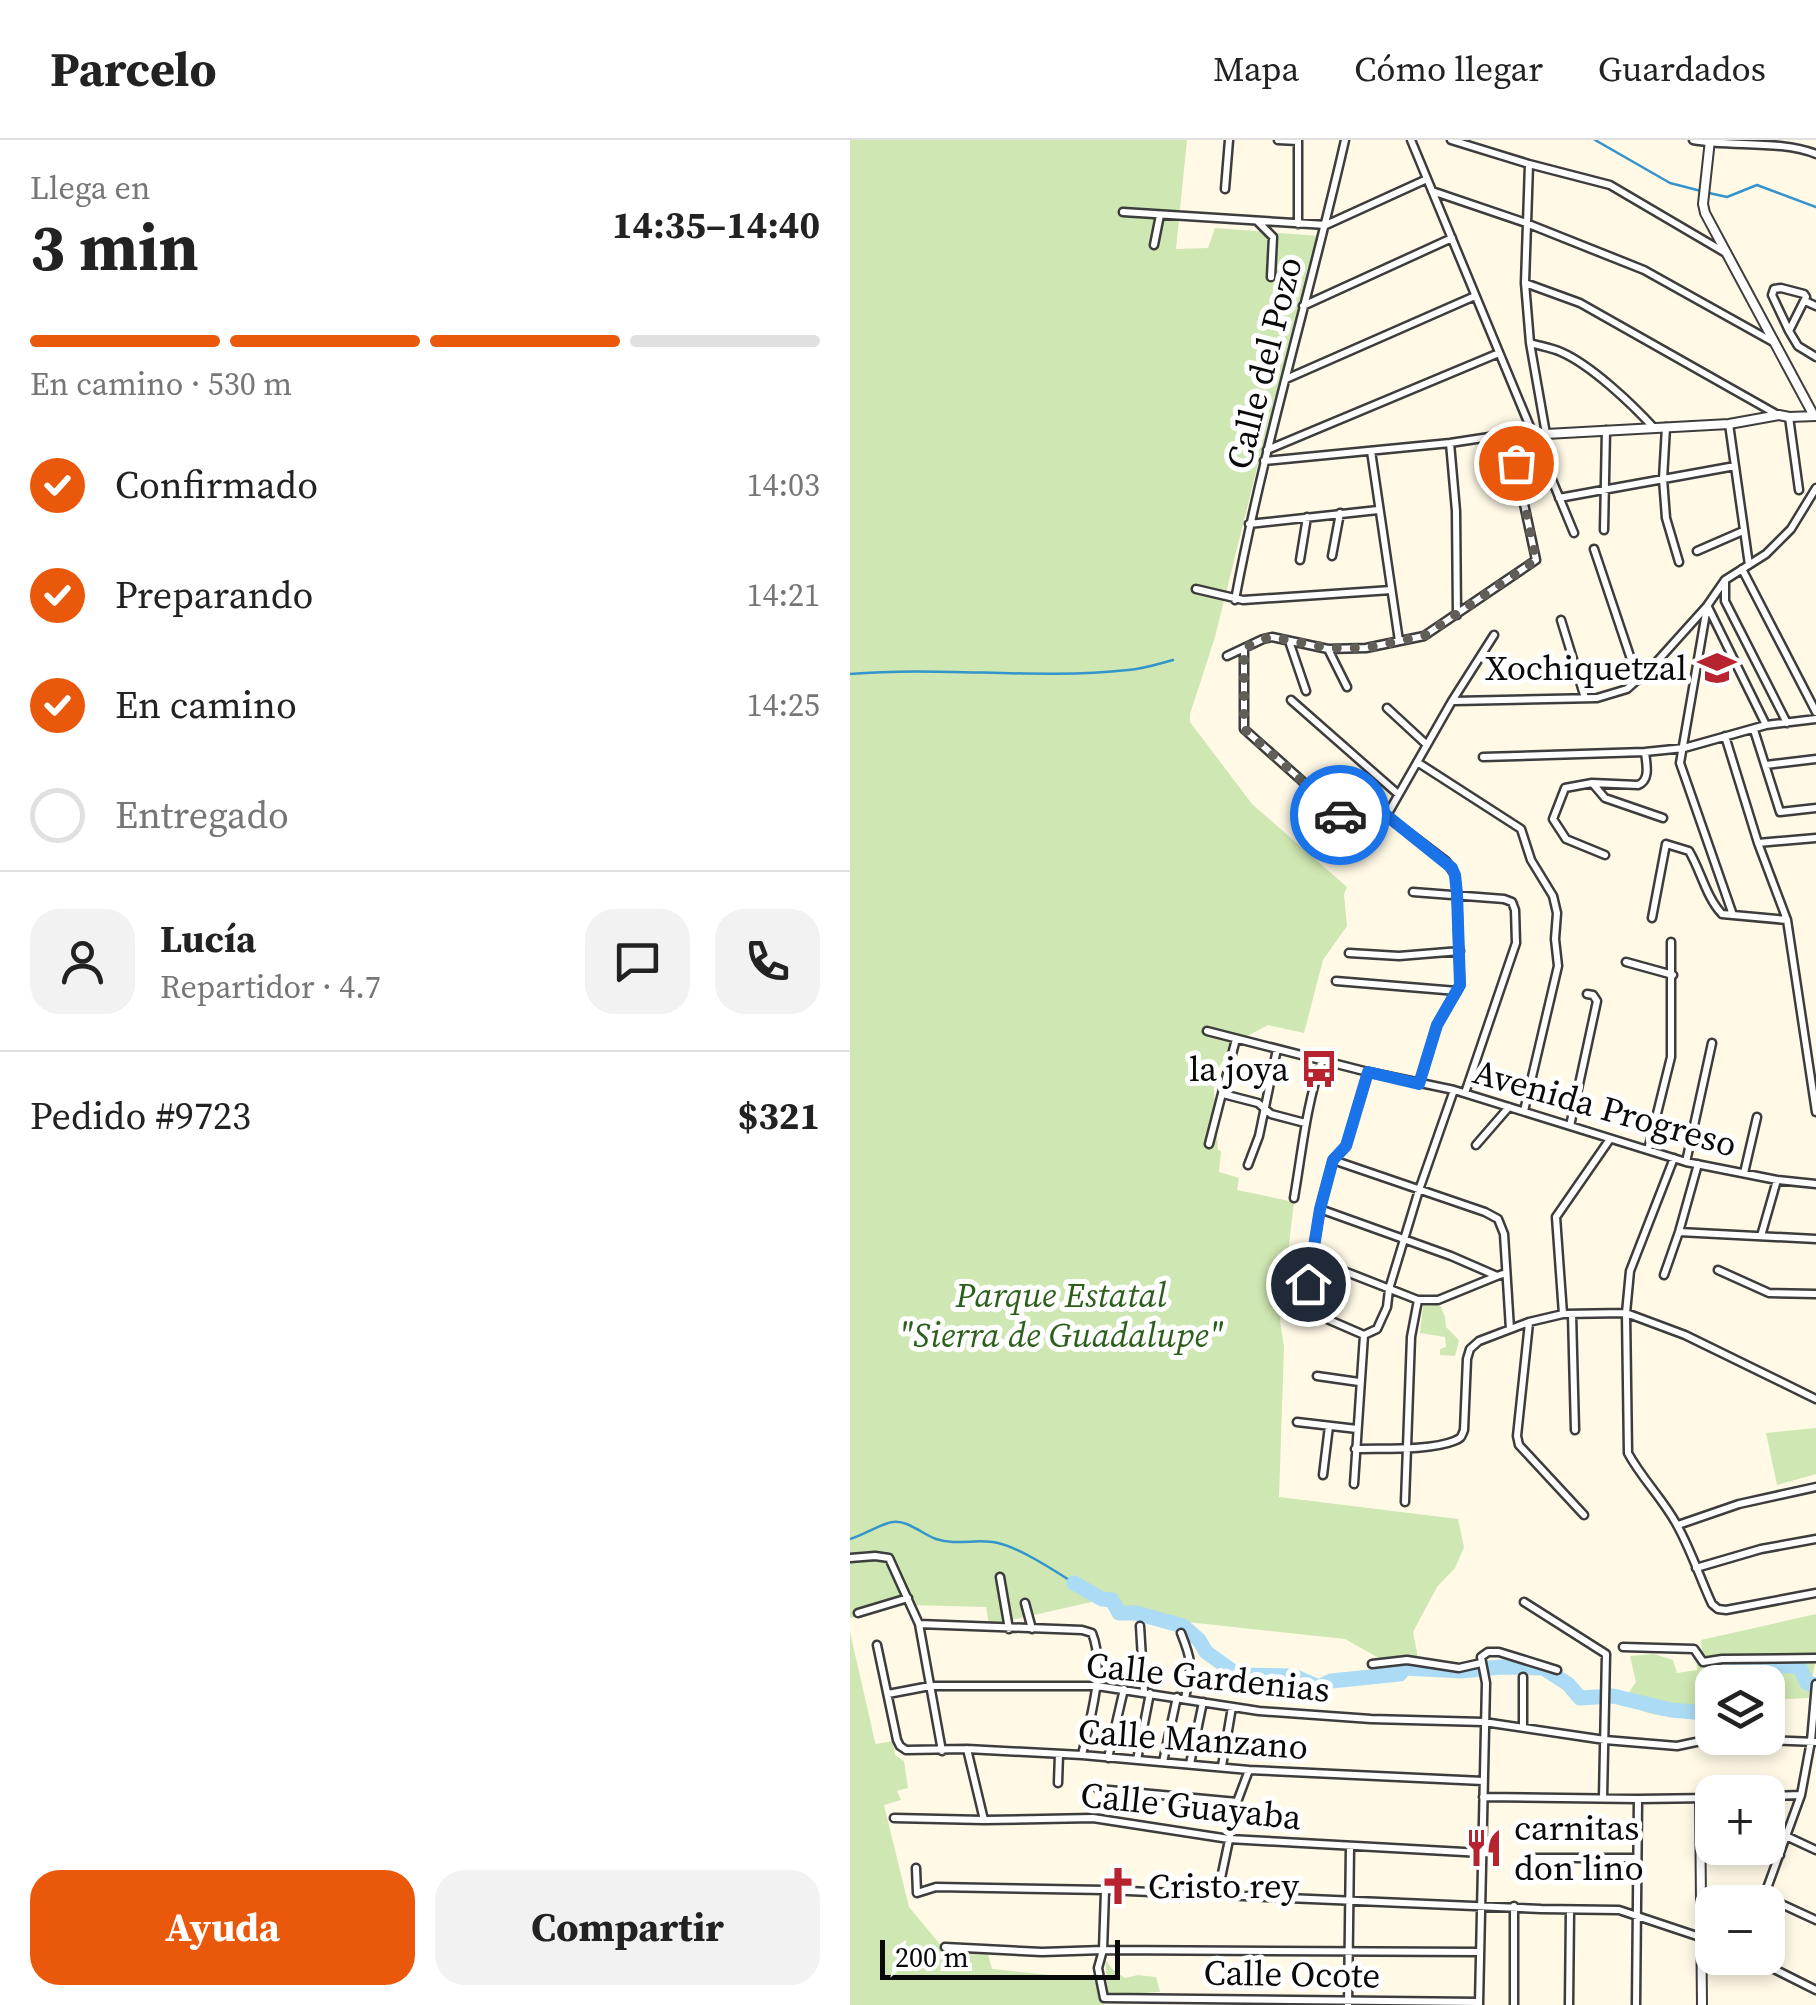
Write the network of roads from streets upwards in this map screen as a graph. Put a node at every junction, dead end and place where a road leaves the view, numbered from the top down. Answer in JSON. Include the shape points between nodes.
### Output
{"nodes":[{"id":1,"x":1229,"y":140,"type":"edge"},
{"id":2,"x":1278,"y":140,"type":"edge"},
{"id":3,"x":1345,"y":140,"type":"edge"},
{"id":4,"x":1411,"y":140,"type":"edge"},
{"id":5,"x":1453,"y":140,"type":"edge"},
{"id":6,"x":1693,"y":140,"type":"edge"},
{"id":7,"x":1298,"y":141,"type":"edge"},
{"id":8,"x":1710,"y":142,"type":"edge"},
{"id":9,"x":1787,"y":143,"type":"edge"},
{"id":10,"x":1816,"y":154,"type":"edge"},
{"id":11,"x":1529,"y":164,"type":"junction"},
{"id":12,"x":1427,"y":178,"type":"junction"},
{"id":13,"x":1225,"y":189,"type":"dead end"},
{"id":14,"x":1432,"y":190,"type":"junction"},
{"id":15,"x":1122,"y":212,"type":"dead end"},
{"id":16,"x":1160,"y":214,"type":"junction"},
{"id":17,"x":1256,"y":222,"type":"junction"},
{"id":18,"x":1526,"y":222,"type":"junction"},
{"id":19,"x":1298,"y":224,"type":"junction"},
{"id":20,"x":1326,"y":225,"type":"junction"},
{"id":21,"x":1452,"y":238,"type":"junction"},
{"id":22,"x":1154,"y":245,"type":"dead end"},
{"id":23,"x":1726,"y":252,"type":"junction"},
{"id":24,"x":1271,"y":277,"type":"dead end"},
{"id":25,"x":1525,"y":283,"type":"junction"},
{"id":26,"x":1475,"y":296,"type":"junction"},
{"id":27,"x":1804,"y":301,"type":"junction"},
{"id":28,"x":1303,"y":306,"type":"junction"},
{"id":29,"x":1816,"y":306,"type":"edge"},
{"id":30,"x":1789,"y":331,"type":"junction"},
{"id":31,"x":1772,"y":342,"type":"junction"},
{"id":32,"x":1530,"y":343,"type":"junction"},
{"id":33,"x":1499,"y":353,"type":"junction"},
{"id":34,"x":1816,"y":356,"type":"edge"},
{"id":35,"x":1286,"y":379,"type":"junction"},
{"id":36,"x":1784,"y":416,"type":"junction"},
{"id":37,"x":1815,"y":416,"type":"edge"},
{"id":38,"x":1730,"y":424,"type":"junction"},
{"id":39,"x":1666,"y":427,"type":"junction"},
{"id":40,"x":1654,"y":428,"type":"junction"},
{"id":41,"x":1606,"y":430,"type":"junction"},
{"id":42,"x":1532,"y":432,"type":"junction"},
{"id":43,"x":1509,"y":434,"type":"junction"},
{"id":44,"x":1546,"y":434,"type":"junction"},
{"id":45,"x":1450,"y":443,"type":"junction"},
{"id":46,"x":1267,"y":450,"type":"junction"},
{"id":47,"x":1371,"y":451,"type":"junction"},
{"id":48,"x":1264,"y":462,"type":"junction"},
{"id":49,"x":1735,"y":466,"type":"junction"},
{"id":50,"x":1664,"y":479,"type":"junction"},
{"id":51,"x":1816,"y":488,"type":"edge"},
{"id":52,"x":1606,"y":489,"type":"junction"},
{"id":53,"x":1799,"y":490,"type":"dead end"},
{"id":54,"x":1559,"y":498,"type":"junction"},
{"id":55,"x":1378,"y":510,"type":"junction"},
{"id":56,"x":1340,"y":514,"type":"junction"},
{"id":57,"x":1308,"y":518,"type":"junction"},
{"id":58,"x":1249,"y":524,"type":"junction"},
{"id":59,"x":1604,"y":530,"type":"dead end"},
{"id":60,"x":1743,"y":531,"type":"junction"},
{"id":61,"x":1574,"y":533,"type":"dead end"},
{"id":62,"x":1594,"y":549,"type":"dead end"},
{"id":63,"x":1697,"y":552,"type":"dead end"},
{"id":64,"x":1332,"y":556,"type":"dead end"},
{"id":65,"x":1300,"y":560,"type":"dead end"},
{"id":66,"x":1680,"y":562,"type":"dead end"},
{"id":67,"x":1745,"y":567,"type":"junction"},
{"id":68,"x":1725,"y":580,"type":"junction"},
{"id":69,"x":1196,"y":588,"type":"dead end"},
{"id":70,"x":1390,"y":590,"type":"junction"},
{"id":71,"x":1235,"y":600,"type":"junction"},
{"id":72,"x":1707,"y":606,"type":"junction"},
{"id":73,"x":1456,"y":616,"type":"junction"},
{"id":74,"x":1561,"y":620,"type":"dead end"},
{"id":75,"x":1494,"y":635,"type":"dead end"},
{"id":76,"x":1289,"y":641,"type":"junction"},
{"id":77,"x":1398,"y":641,"type":"junction"},
{"id":78,"x":1244,"y":648,"type":"junction"},
{"id":79,"x":1328,"y":648,"type":"junction"},
{"id":80,"x":1227,"y":656,"type":"dead end"},
{"id":81,"x":1638,"y":680,"type":"junction"},
{"id":82,"x":1347,"y":687,"type":"dead end"},
{"id":83,"x":1306,"y":691,"type":"dead end"},
{"id":84,"x":1584,"y":698,"type":"junction"},
{"id":85,"x":1291,"y":700,"type":"dead end"},
{"id":86,"x":1452,"y":701,"type":"junction"},
{"id":87,"x":1387,"y":708,"type":"dead end"},
{"id":88,"x":1816,"y":716,"type":"edge"},
{"id":89,"x":1786,"y":722,"type":"junction"},
{"id":90,"x":1766,"y":725,"type":"junction"},
{"id":91,"x":1754,"y":730,"type":"junction"},
{"id":92,"x":1726,"y":736,"type":"junction"},
{"id":93,"x":1427,"y":745,"type":"junction"},
{"id":94,"x":1684,"y":748,"type":"junction"},
{"id":95,"x":1645,"y":752,"type":"junction"},
{"id":96,"x":1484,"y":758,"type":"dead end"},
{"id":97,"x":1816,"y":758,"type":"edge"},
{"id":98,"x":1417,"y":762,"type":"junction"},
{"id":99,"x":1766,"y":766,"type":"junction"},
{"id":100,"x":1592,"y":783,"type":"junction"},
{"id":101,"x":1621,"y":784,"type":"junction"},
{"id":102,"x":1398,"y":794,"type":"junction"},
{"id":103,"x":1618,"y":803,"type":"junction"},
{"id":104,"x":1816,"y":808,"type":"edge"},
{"id":105,"x":1386,"y":815,"type":"junction"},
{"id":106,"x":1663,"y":818,"type":"dead end"},
{"id":107,"x":1816,"y":838,"type":"edge"},
{"id":108,"x":1758,"y":843,"type":"junction"},
{"id":109,"x":1606,"y":855,"type":"dead end"},
{"id":110,"x":1413,"y":892,"type":"dead end"},
{"id":111,"x":1457,"y":894,"type":"junction"},
{"id":112,"x":1733,"y":916,"type":"junction"},
{"id":113,"x":1652,"y":918,"type":"dead end"},
{"id":114,"x":1787,"y":920,"type":"junction"},
{"id":115,"x":1671,"y":942,"type":"dead end"},
{"id":116,"x":1460,"y":951,"type":"junction"},
{"id":117,"x":1349,"y":953,"type":"dead end"},
{"id":118,"x":1626,"y":962,"type":"dead end"},
{"id":119,"x":1673,"y":975,"type":"junction"},
{"id":120,"x":1336,"y":981,"type":"dead end"},
{"id":121,"x":1458,"y":991,"type":"junction"},
{"id":122,"x":1587,"y":994,"type":"dead end"},
{"id":123,"x":1207,"y":1031,"type":"dead end"},
{"id":124,"x":1236,"y":1039,"type":"junction"},
{"id":125,"x":1712,"y":1043,"type":"dead end"},
{"id":126,"x":1278,"y":1049,"type":"junction"},
{"id":127,"x":1322,"y":1060,"type":"junction"},
{"id":128,"x":1368,"y":1072,"type":"junction"},
{"id":129,"x":1419,"y":1084,"type":"junction"},
{"id":130,"x":1454,"y":1090,"type":"junction"},
{"id":131,"x":1464,"y":1093,"type":"junction"},
{"id":132,"x":1223,"y":1094,"type":"junction"},
{"id":133,"x":1508,"y":1107,"type":"junction"},
{"id":134,"x":1264,"y":1108,"type":"junction"},
{"id":135,"x":1524,"y":1112,"type":"junction"},
{"id":136,"x":1816,"y":1112,"type":"edge"},
{"id":137,"x":1757,"y":1117,"type":"dead end"},
{"id":138,"x":1305,"y":1123,"type":"junction"},
{"id":139,"x":1570,"y":1126,"type":"junction"},
{"id":140,"x":1610,"y":1139,"type":"junction"},
{"id":141,"x":1209,"y":1144,"type":"dead end"},
{"id":142,"x":1476,"y":1145,"type":"dead end"},
{"id":143,"x":1648,"y":1150,"type":"junction"},
{"id":144,"x":1674,"y":1158,"type":"junction"},
{"id":145,"x":1333,"y":1160,"type":"junction"},
{"id":146,"x":1686,"y":1162,"type":"junction"},
{"id":147,"x":1698,"y":1164,"type":"junction"},
{"id":148,"x":1248,"y":1165,"type":"dead end"},
{"id":149,"x":1744,"y":1174,"type":"junction"},
{"id":150,"x":1777,"y":1180,"type":"junction"},
{"id":151,"x":1816,"y":1184,"type":"edge"},
{"id":152,"x":1419,"y":1190,"type":"junction"},
{"id":153,"x":1294,"y":1198,"type":"dead end"},
{"id":154,"x":1320,"y":1209,"type":"junction"},
{"id":155,"x":1679,"y":1232,"type":"junction"},
{"id":156,"x":1760,"y":1236,"type":"junction"},
{"id":157,"x":1405,"y":1239,"type":"junction"},
{"id":158,"x":1816,"y":1239,"type":"edge"},
{"id":159,"x":1313,"y":1258,"type":"junction"},
{"id":160,"x":1718,"y":1270,"type":"dead end"},
{"id":161,"x":1506,"y":1274,"type":"junction"},
{"id":162,"x":1664,"y":1275,"type":"dead end"},
{"id":163,"x":1496,"y":1276,"type":"junction"},
{"id":164,"x":1389,"y":1289,"type":"junction"},
{"id":165,"x":1812,"y":1294,"type":"edge"},
{"id":166,"x":1418,"y":1300,"type":"junction"},
{"id":167,"x":1278,"y":1303,"type":"dead end"},
{"id":168,"x":1304,"y":1309,"type":"junction"},
{"id":169,"x":1626,"y":1313,"type":"junction"},
{"id":170,"x":1567,"y":1314,"type":"junction"},
{"id":171,"x":1529,"y":1322,"type":"junction"},
{"id":172,"x":1510,"y":1329,"type":"junction"},
{"id":173,"x":1364,"y":1334,"type":"junction"},
{"id":174,"x":1316,"y":1376,"type":"dead end"},
{"id":175,"x":1360,"y":1382,"type":"junction"},
{"id":176,"x":1816,"y":1399,"type":"edge"},
{"id":177,"x":1298,"y":1422,"type":"dead end"},
{"id":178,"x":1330,"y":1426,"type":"junction"},
{"id":179,"x":1356,"y":1428,"type":"junction"},
{"id":180,"x":1575,"y":1430,"type":"dead end"},
{"id":181,"x":1408,"y":1448,"type":"junction"},
{"id":182,"x":1356,"y":1449,"type":"junction"},
{"id":183,"x":1323,"y":1475,"type":"dead end"},
{"id":184,"x":1354,"y":1484,"type":"dead end"},
{"id":185,"x":1816,"y":1488,"type":"edge"},
{"id":186,"x":1405,"y":1502,"type":"dead end"},
{"id":187,"x":1584,"y":1516,"type":"dead end"},
{"id":188,"x":1678,"y":1525,"type":"junction"},
{"id":189,"x":1816,"y":1539,"type":"edge"},
{"id":190,"x":850,"y":1558,"type":"edge"},
{"id":191,"x":1696,"y":1568,"type":"junction"},
{"id":192,"x":1000,"y":1577,"type":"dead end"},
{"id":193,"x":1816,"y":1592,"type":"edge"},
{"id":194,"x":908,"y":1598,"type":"junction"},
{"id":195,"x":1524,"y":1602,"type":"dead end"},
{"id":196,"x":1025,"y":1603,"type":"dead end"},
{"id":197,"x":858,"y":1613,"type":"dead end"},
{"id":198,"x":919,"y":1624,"type":"junction"},
{"id":199,"x":1140,"y":1626,"type":"dead end"},
{"id":200,"x":1009,"y":1629,"type":"junction"},
{"id":201,"x":1032,"y":1629,"type":"junction"},
{"id":202,"x":1181,"y":1633,"type":"dead end"},
{"id":203,"x":877,"y":1645,"type":"dead end"},
{"id":204,"x":1623,"y":1647,"type":"dead end"},
{"id":205,"x":1816,"y":1658,"type":"edge"},
{"id":206,"x":1372,"y":1664,"type":"dead end"},
{"id":207,"x":1482,"y":1666,"type":"junction"},
{"id":208,"x":1558,"y":1670,"type":"dead end"},
{"id":209,"x":1523,"y":1677,"type":"dead end"},
{"id":210,"x":1816,"y":1684,"type":"edge"},
{"id":211,"x":930,"y":1686,"type":"junction"},
{"id":212,"x":1097,"y":1686,"type":"junction"},
{"id":213,"x":1124,"y":1688,"type":"junction"},
{"id":214,"x":1147,"y":1692,"type":"junction"},
{"id":215,"x":888,"y":1694,"type":"junction"},
{"id":216,"x":1181,"y":1698,"type":"junction"},
{"id":217,"x":1814,"y":1700,"type":"edge"},
{"id":218,"x":1204,"y":1702,"type":"junction"},
{"id":219,"x":1232,"y":1706,"type":"junction"},
{"id":220,"x":1484,"y":1722,"type":"junction"},
{"id":221,"x":1523,"y":1727,"type":"junction"},
{"id":222,"x":1605,"y":1740,"type":"junction"},
{"id":223,"x":1814,"y":1741,"type":"edge"},
{"id":224,"x":942,"y":1750,"type":"junction"},
{"id":225,"x":968,"y":1750,"type":"junction"},
{"id":226,"x":1059,"y":1754,"type":"junction"},
{"id":227,"x":1082,"y":1755,"type":"junction"},
{"id":228,"x":1108,"y":1758,"type":"junction"},
{"id":229,"x":1137,"y":1760,"type":"junction"},
{"id":230,"x":1163,"y":1762,"type":"junction"},
{"id":231,"x":1190,"y":1764,"type":"junction"},
{"id":232,"x":1222,"y":1766,"type":"junction"},
{"id":233,"x":1250,"y":1770,"type":"junction"},
{"id":234,"x":1483,"y":1782,"type":"junction"},
{"id":235,"x":1058,"y":1784,"type":"dead end"},
{"id":236,"x":1098,"y":1789,"type":"dead end"},
{"id":237,"x":1801,"y":1794,"type":"junction"},
{"id":238,"x":1785,"y":1795,"type":"edge"},
{"id":239,"x":1483,"y":1797,"type":"junction"},
{"id":240,"x":1603,"y":1798,"type":"junction"},
{"id":241,"x":1695,"y":1798,"type":"edge"},
{"id":242,"x":1638,"y":1800,"type":"junction"},
{"id":243,"x":1237,"y":1802,"type":"junction"},
{"id":244,"x":894,"y":1818,"type":"dead end"},
{"id":245,"x":984,"y":1820,"type":"junction"},
{"id":246,"x":1788,"y":1836,"type":"junction"},
{"id":247,"x":1229,"y":1839,"type":"junction"},
{"id":248,"x":1785,"y":1843,"type":"edge"},
{"id":249,"x":1350,"y":1846,"type":"junction"},
{"id":250,"x":1816,"y":1850,"type":"edge"},
{"id":251,"x":1482,"y":1853,"type":"junction"},
{"id":252,"x":1532,"y":1858,"type":"dead end"},
{"id":253,"x":1638,"y":1858,"type":"junction"},
{"id":254,"x":916,"y":1868,"type":"dead end"},
{"id":255,"x":1105,"y":1890,"type":"junction"},
{"id":256,"x":1216,"y":1897,"type":"junction"},
{"id":257,"x":1349,"y":1902,"type":"junction"},
{"id":258,"x":1482,"y":1906,"type":"junction"},
{"id":259,"x":1514,"y":1906,"type":"junction"},
{"id":260,"x":1785,"y":1908,"type":"edge"},
{"id":261,"x":1570,"y":1910,"type":"junction"},
{"id":262,"x":1636,"y":1916,"type":"junction"},
{"id":263,"x":1816,"y":1920,"type":"edge"},
{"id":264,"x":1695,"y":1935,"type":"edge"},
{"id":265,"x":945,"y":1948,"type":"dead end"},
{"id":266,"x":1103,"y":1950,"type":"junction"},
{"id":267,"x":1348,"y":1951,"type":"junction"},
{"id":268,"x":1480,"y":1952,"type":"junction"},
{"id":269,"x":1785,"y":1974,"type":"edge"},
{"id":270,"x":1702,"y":1975,"type":"edge"},
{"id":271,"x":1816,"y":1990,"type":"edge"},
{"id":272,"x":1348,"y":2002,"type":"edge"},
{"id":273,"x":1479,"y":2004,"type":"edge"},
{"id":274,"x":1514,"y":2005,"type":"edge"},
{"id":275,"x":1570,"y":2005,"type":"edge"},
{"id":276,"x":1636,"y":2005,"type":"edge"},
{"id":277,"x":1702,"y":2005,"type":"edge"}],
"edges":[{"from":1,"to":13,"type":"street"},
{"from":2,"to":7,"type":"street"},
{"from":3,"to":20,"type":"street","name":"Calle del Pozo"},
{"from":4,"to":12,"type":"street"},
{"from":5,"to":11,"type":"street"},
{"from":6,"to":8,"type":"street"},
{"from":7,"to":19,"type":"street"},
{"from":8,"to":9,"type":"street"},
{"from":8,"to":23,"type":"street","via":[[1704,213]]},
{"from":9,"to":10,"type":"street"},
{"from":11,"to":18,"type":"street"},
{"from":11,"to":23,"type":"street","via":[[1610,185]]},
{"from":12,"to":14,"type":"street"},
{"from":12,"to":20,"type":"street"},
{"from":14,"to":18,"type":"street"},
{"from":14,"to":21,"type":"street"},
{"from":15,"to":16,"type":"street"},
{"from":16,"to":17,"type":"street"},
{"from":16,"to":22,"type":"street"},
{"from":17,"to":19,"type":"street"},
{"from":17,"to":24,"type":"street","via":[[1273,237]]},
{"from":18,"to":25,"type":"street"},
{"from":18,"to":31,"type":"street","via":[[1644,270]]},
{"from":19,"to":20,"type":"street"},
{"from":20,"to":28,"type":"street","name":"Calle del Pozo"},
{"from":21,"to":26,"type":"street"},
{"from":21,"to":28,"type":"street"},
{"from":23,"to":31,"type":"street"},
{"from":25,"to":32,"type":"street"},
{"from":25,"to":36,"type":"street","via":[[1580,303]]},
{"from":26,"to":33,"type":"street"},
{"from":26,"to":35,"type":"street"},
{"from":27,"to":29,"type":"street"},
{"from":27,"to":30,"type":"street"},
{"from":27,"to":30,"type":"street","via":[[1804,294],[1774,289]]},
{"from":28,"to":35,"type":"street","name":"Calle del Pozo"},
{"from":30,"to":34,"type":"street"},
{"from":31,"to":37,"type":"street"},
{"from":32,"to":40,"type":"street","via":[[1580,364]]},
{"from":32,"to":44,"type":"street"},
{"from":33,"to":42,"type":"street"},
{"from":33,"to":46,"type":"street"},
{"from":35,"to":46,"type":"street","name":"Calle del Pozo"},
{"from":36,"to":37,"type":"street"},
{"from":36,"to":38,"type":"street"},
{"from":36,"to":53,"type":"street"},
{"from":38,"to":39,"type":"street"},
{"from":38,"to":49,"type":"street"},
{"from":39,"to":40,"type":"street"},
{"from":39,"to":50,"type":"street"},
{"from":40,"to":41,"type":"street"},
{"from":41,"to":44,"type":"street"},
{"from":41,"to":52,"type":"street"},
{"from":42,"to":43,"type":"street"},
{"from":42,"to":44,"type":"street"},
{"from":42,"to":54,"type":"street"},
{"from":43,"to":45,"type":"street"},
{"from":43,"to":73,"type":"street","via":[[1536,560]]},
{"from":45,"to":47,"type":"street"},
{"from":45,"to":73,"type":"street"},
{"from":46,"to":48,"type":"street","name":"Calle del Pozo"},
{"from":47,"to":48,"type":"street"},
{"from":47,"to":55,"type":"street"},
{"from":48,"to":58,"type":"street","name":"Calle del Pozo"},
{"from":49,"to":50,"type":"street"},
{"from":49,"to":60,"type":"street"},
{"from":50,"to":52,"type":"street"},
{"from":50,"to":66,"type":"street","via":[[1666,518]]},
{"from":51,"to":67,"type":"street","via":[[1791,528]]},
{"from":52,"to":54,"type":"street"},
{"from":52,"to":59,"type":"street"},
{"from":54,"to":61,"type":"street"},
{"from":55,"to":56,"type":"street"},
{"from":55,"to":70,"type":"street"},
{"from":56,"to":57,"type":"street"},
{"from":56,"to":64,"type":"street"},
{"from":57,"to":58,"type":"street"},
{"from":57,"to":65,"type":"street"},
{"from":58,"to":71,"type":"street","name":"Calle del Pozo"},
{"from":60,"to":63,"type":"street"},
{"from":60,"to":67,"type":"street"},
{"from":62,"to":81,"type":"street"},
{"from":67,"to":68,"type":"street"},
{"from":67,"to":88,"type":"street"},
{"from":68,"to":72,"type":"street"},
{"from":68,"to":89,"type":"street","via":[[1725,601]]},
{"from":69,"to":71,"type":"street"},
{"from":70,"to":71,"type":"street"},
{"from":70,"to":77,"type":"street"},
{"from":72,"to":81,"type":"street"},
{"from":72,"to":90,"type":"street"},
{"from":72,"to":94,"type":"street"},
{"from":73,"to":77,"type":"street","via":[[1424,636]]},
{"from":74,"to":84,"type":"street"},
{"from":75,"to":86,"type":"street"},
{"from":76,"to":78,"type":"street","via":[[1272,637]]},
{"from":76,"to":79,"type":"street"},
{"from":76,"to":83,"type":"street"},
{"from":77,"to":79,"type":"street"},
{"from":78,"to":80,"type":"street"},
{"from":78,"to":105,"type":"street","via":[[1244,729],[1357,830],[1370,829]]},
{"from":79,"to":82,"type":"street"},
{"from":81,"to":84,"type":"street","via":[[1628,689]]},
{"from":84,"to":86,"type":"street"},
{"from":85,"to":102,"type":"street"},
{"from":86,"to":93,"type":"street"},
{"from":87,"to":93,"type":"street"},
{"from":88,"to":89,"type":"street"},
{"from":89,"to":90,"type":"street"},
{"from":90,"to":91,"type":"street"},
{"from":91,"to":92,"type":"street"},
{"from":91,"to":99,"type":"street"},
{"from":92,"to":94,"type":"street"},
{"from":92,"to":108,"type":"street"},
{"from":93,"to":98,"type":"street"},
{"from":94,"to":95,"type":"street"},
{"from":94,"to":112,"type":"street","via":[[1680,763]]},
{"from":95,"to":96,"type":"street"},
{"from":95,"to":101,"type":"street","via":[[1646,778]]},
{"from":97,"to":99,"type":"street"},
{"from":98,"to":102,"type":"street"},
{"from":98,"to":135,"type":"street","via":[[1521,830],[1558,913],[1558,966]]},
{"from":99,"to":104,"type":"street","via":[[1780,812]]},
{"from":100,"to":101,"type":"street"},
{"from":100,"to":103,"type":"street"},
{"from":100,"to":109,"type":"street","via":[[1565,788],[1553,819],[1566,839]]},
{"from":101,"to":103,"type":"street"},
{"from":102,"to":105,"type":"street"},
{"from":103,"to":106,"type":"street"},
{"from":105,"to":111,"type":"street","via":[[1446,861]]},
{"from":107,"to":108,"type":"street"},
{"from":108,"to":114,"type":"street"},
{"from":110,"to":111,"type":"street"},
{"from":111,"to":116,"type":"street"},
{"from":111,"to":131,"type":"street","via":[[1504,899],[1515,910],[1516,943]]},
{"from":112,"to":113,"type":"street","via":[[1718,910],[1689,851],[1666,844]]},
{"from":112,"to":114,"type":"street"},
{"from":114,"to":136,"type":"street"},
{"from":115,"to":119,"type":"street"},
{"from":116,"to":117,"type":"street"},
{"from":116,"to":121,"type":"street"},
{"from":118,"to":119,"type":"street"},
{"from":119,"to":143,"type":"street","via":[[1672,1058]]},
{"from":120,"to":121,"type":"street"},
{"from":121,"to":129,"type":"street","via":[[1437,1025]]},
{"from":122,"to":139,"type":"street","via":[[1596,1001]]},
{"from":123,"to":124,"type":"street","name":"Avenida Progreso"},
{"from":124,"to":126,"type":"street","name":"Avenida Progreso"},
{"from":124,"to":132,"type":"street"},
{"from":125,"to":146,"type":"street"},
{"from":126,"to":127,"type":"street","name":"Avenida Progreso"},
{"from":126,"to":134,"type":"street"},
{"from":127,"to":128,"type":"street","name":"Avenida Progreso"},
{"from":127,"to":138,"type":"street"},
{"from":128,"to":129,"type":"street","name":"Avenida Progreso"},
{"from":128,"to":145,"type":"street","via":[[1346,1146]]},
{"from":129,"to":130,"type":"street","name":"Avenida Progreso"},
{"from":130,"to":131,"type":"street","name":"Avenida Progreso"},
{"from":130,"to":152,"type":"street"},
{"from":131,"to":133,"type":"street","name":"Avenida Progreso"},
{"from":132,"to":134,"type":"street"},
{"from":132,"to":141,"type":"street"},
{"from":133,"to":135,"type":"street","name":"Avenida Progreso"},
{"from":133,"to":142,"type":"street"},
{"from":134,"to":138,"type":"street"},
{"from":134,"to":148,"type":"street"},
{"from":135,"to":139,"type":"street","name":"Avenida Progreso"},
{"from":137,"to":149,"type":"street"},
{"from":138,"to":153,"type":"street"},
{"from":139,"to":140,"type":"street","name":"Avenida Progreso"},
{"from":140,"to":143,"type":"street","name":"Avenida Progreso"},
{"from":140,"to":170,"type":"street","via":[[1556,1217]]},
{"from":143,"to":144,"type":"street","name":"Avenida Progreso"},
{"from":144,"to":146,"type":"street","name":"Avenida Progreso"},
{"from":144,"to":169,"type":"street","via":[[1630,1271]]},
{"from":145,"to":152,"type":"street"},
{"from":145,"to":154,"type":"street"},
{"from":146,"to":147,"type":"street","name":"Avenida Progreso"},
{"from":147,"to":149,"type":"street","name":"Avenida Progreso"},
{"from":147,"to":155,"type":"street"},
{"from":149,"to":150,"type":"street","name":"Avenida Progreso"},
{"from":150,"to":151,"type":"street","name":"Avenida Progreso"},
{"from":150,"to":156,"type":"street"},
{"from":152,"to":157,"type":"street"},
{"from":152,"to":161,"type":"street","via":[[1498,1219]]},
{"from":154,"to":157,"type":"street"},
{"from":154,"to":159,"type":"street"},
{"from":155,"to":156,"type":"street"},
{"from":155,"to":162,"type":"street"},
{"from":156,"to":158,"type":"street"},
{"from":157,"to":163,"type":"street"},
{"from":157,"to":164,"type":"street"},
{"from":159,"to":164,"type":"street"},
{"from":159,"to":168,"type":"street"},
{"from":160,"to":165,"type":"street","via":[[1769,1293]]},
{"from":161,"to":163,"type":"street"},
{"from":161,"to":172,"type":"street"},
{"from":163,"to":166,"type":"street","via":[[1438,1300]]},
{"from":164,"to":166,"type":"street"},
{"from":164,"to":173,"type":"street","via":[[1378,1329]]},
{"from":166,"to":181,"type":"street"},
{"from":167,"to":168,"type":"street"},
{"from":168,"to":173,"type":"street"},
{"from":169,"to":170,"type":"street"},
{"from":169,"to":176,"type":"street"},
{"from":169,"to":188,"type":"street","via":[[1628,1454]]},
{"from":170,"to":171,"type":"street"},
{"from":170,"to":180,"type":"street"},
{"from":171,"to":172,"type":"street"},
{"from":171,"to":187,"type":"street","via":[[1519,1445]]},
{"from":172,"to":181,"type":"street","via":[[1470,1350],[1462,1435]]},
{"from":173,"to":175,"type":"street"},
{"from":174,"to":175,"type":"street"},
{"from":175,"to":179,"type":"street"},
{"from":177,"to":178,"type":"street"},
{"from":178,"to":179,"type":"street"},
{"from":178,"to":183,"type":"street"},
{"from":179,"to":182,"type":"street"},
{"from":181,"to":182,"type":"street"},
{"from":181,"to":186,"type":"street"},
{"from":182,"to":184,"type":"street"},
{"from":185,"to":188,"type":"street"},
{"from":188,"to":191,"type":"street"},
{"from":189,"to":191,"type":"street"},
{"from":190,"to":194,"type":"street","via":[[889,1558]]},
{"from":191,"to":193,"type":"street","via":[[1718,1609]]},
{"from":192,"to":200,"type":"street"},
{"from":194,"to":197,"type":"street"},
{"from":194,"to":198,"type":"street"},
{"from":195,"to":222,"type":"street","via":[[1606,1654]]},
{"from":196,"to":201,"type":"street"},
{"from":198,"to":200,"type":"street"},
{"from":198,"to":211,"type":"street"},
{"from":199,"to":214,"type":"street"},
{"from":200,"to":201,"type":"street"},
{"from":201,"to":212,"type":"street","via":[[1092,1633]]},
{"from":202,"to":216,"type":"street","via":[[1192,1671]]},
{"from":203,"to":215,"type":"street"},
{"from":204,"to":205,"type":"street","via":[[1694,1649],[1703,1662]]},
{"from":206,"to":207,"type":"street"},
{"from":207,"to":208,"type":"street","via":[[1481,1656],[1499,1652]]},
{"from":207,"to":220,"type":"street"},
{"from":209,"to":221,"type":"street"},
{"from":210,"to":217,"type":"street"},
{"from":211,"to":212,"type":"street","name":"Calle Gardenias"},
{"from":211,"to":215,"type":"street","name":"Calle Gardenias"},
{"from":211,"to":224,"type":"street"},
{"from":212,"to":213,"type":"street","name":"Calle Gardenias"},
{"from":212,"to":227,"type":"street"},
{"from":213,"to":214,"type":"street","name":"Calle Gardenias"},
{"from":213,"to":228,"type":"street"},
{"from":214,"to":216,"type":"street","name":"Calle Gardenias"},
{"from":214,"to":229,"type":"street"},
{"from":215,"to":224,"type":"street","name":"Calle Manzano","via":[[900,1746]]},
{"from":216,"to":218,"type":"street","name":"Calle Gardenias"},
{"from":216,"to":230,"type":"street"},
{"from":217,"to":223,"type":"street"},
{"from":218,"to":219,"type":"street","name":"Calle Gardenias"},
{"from":218,"to":231,"type":"street"},
{"from":219,"to":220,"type":"street","name":"Calle Gardenias"},
{"from":219,"to":232,"type":"street"},
{"from":220,"to":221,"type":"street","name":"Calle Gardenias"},
{"from":220,"to":234,"type":"street"},
{"from":221,"to":222,"type":"street","name":"Calle Gardenias"},
{"from":222,"to":223,"type":"street","name":"Calle Gardenias","via":[[1677,1746],[1715,1738]]},
{"from":222,"to":240,"type":"street"},
{"from":223,"to":237,"type":"street"},
{"from":224,"to":225,"type":"street","name":"Calle Manzano"},
{"from":225,"to":226,"type":"street","name":"Calle Manzano"},
{"from":225,"to":245,"type":"street"},
{"from":226,"to":227,"type":"street","name":"Calle Manzano"},
{"from":226,"to":235,"type":"street"},
{"from":227,"to":228,"type":"street","name":"Calle Manzano"},
{"from":228,"to":229,"type":"street","name":"Calle Manzano"},
{"from":229,"to":230,"type":"street","name":"Calle Manzano"},
{"from":230,"to":231,"type":"street","name":"Calle Manzano"},
{"from":231,"to":232,"type":"street","name":"Calle Manzano"},
{"from":232,"to":233,"type":"street","name":"Calle Manzano"},
{"from":233,"to":234,"type":"street","name":"Calle Manzano"},
{"from":233,"to":243,"type":"street"},
{"from":234,"to":239,"type":"street"},
{"from":236,"to":243,"type":"street"},
{"from":237,"to":238,"type":"street"},
{"from":237,"to":246,"type":"street"},
{"from":239,"to":240,"type":"street"},
{"from":239,"to":251,"type":"street"},
{"from":240,"to":242,"type":"street"},
{"from":241,"to":242,"type":"street"},
{"from":242,"to":253,"type":"street"},
{"from":243,"to":247,"type":"street"},
{"from":244,"to":245,"type":"street","name":"Calle Guayaba"},
{"from":245,"to":247,"type":"street","name":"Calle Guayaba","via":[[1093,1818]]},
{"from":246,"to":248,"type":"street"},
{"from":246,"to":250,"type":"street"},
{"from":247,"to":249,"type":"street","name":"Calle Guayaba"},
{"from":247,"to":256,"type":"street"},
{"from":249,"to":251,"type":"street","name":"Calle Guayaba"},
{"from":249,"to":257,"type":"street"},
{"from":251,"to":258,"type":"street"},
{"from":252,"to":253,"type":"street"},
{"from":253,"to":262,"type":"street"},
{"from":254,"to":255,"type":"street","via":[[918,1893],[937,1887]]},
{"from":255,"to":256,"type":"street"},
{"from":255,"to":266,"type":"street"},
{"from":256,"to":257,"type":"street"},
{"from":257,"to":258,"type":"street"},
{"from":257,"to":267,"type":"street"},
{"from":258,"to":259,"type":"street"},
{"from":258,"to":268,"type":"street"},
{"from":259,"to":261,"type":"street"},
{"from":259,"to":274,"type":"street"},
{"from":260,"to":263,"type":"street"},
{"from":261,"to":262,"type":"street"},
{"from":261,"to":275,"type":"street"},
{"from":262,"to":264,"type":"street"},
{"from":262,"to":276,"type":"street"},
{"from":265,"to":266,"type":"street"},
{"from":266,"to":267,"type":"street"},
{"from":266,"to":272,"type":"street","name":"Calle Ocote","via":[[1098,1968],[1104,1998]]},
{"from":267,"to":268,"type":"street"},
{"from":267,"to":272,"type":"street"},
{"from":268,"to":273,"type":"street"},
{"from":269,"to":271,"type":"street"},
{"from":270,"to":277,"type":"street"},
{"from":272,"to":273,"type":"street","name":"Calle Ocote"}]}
